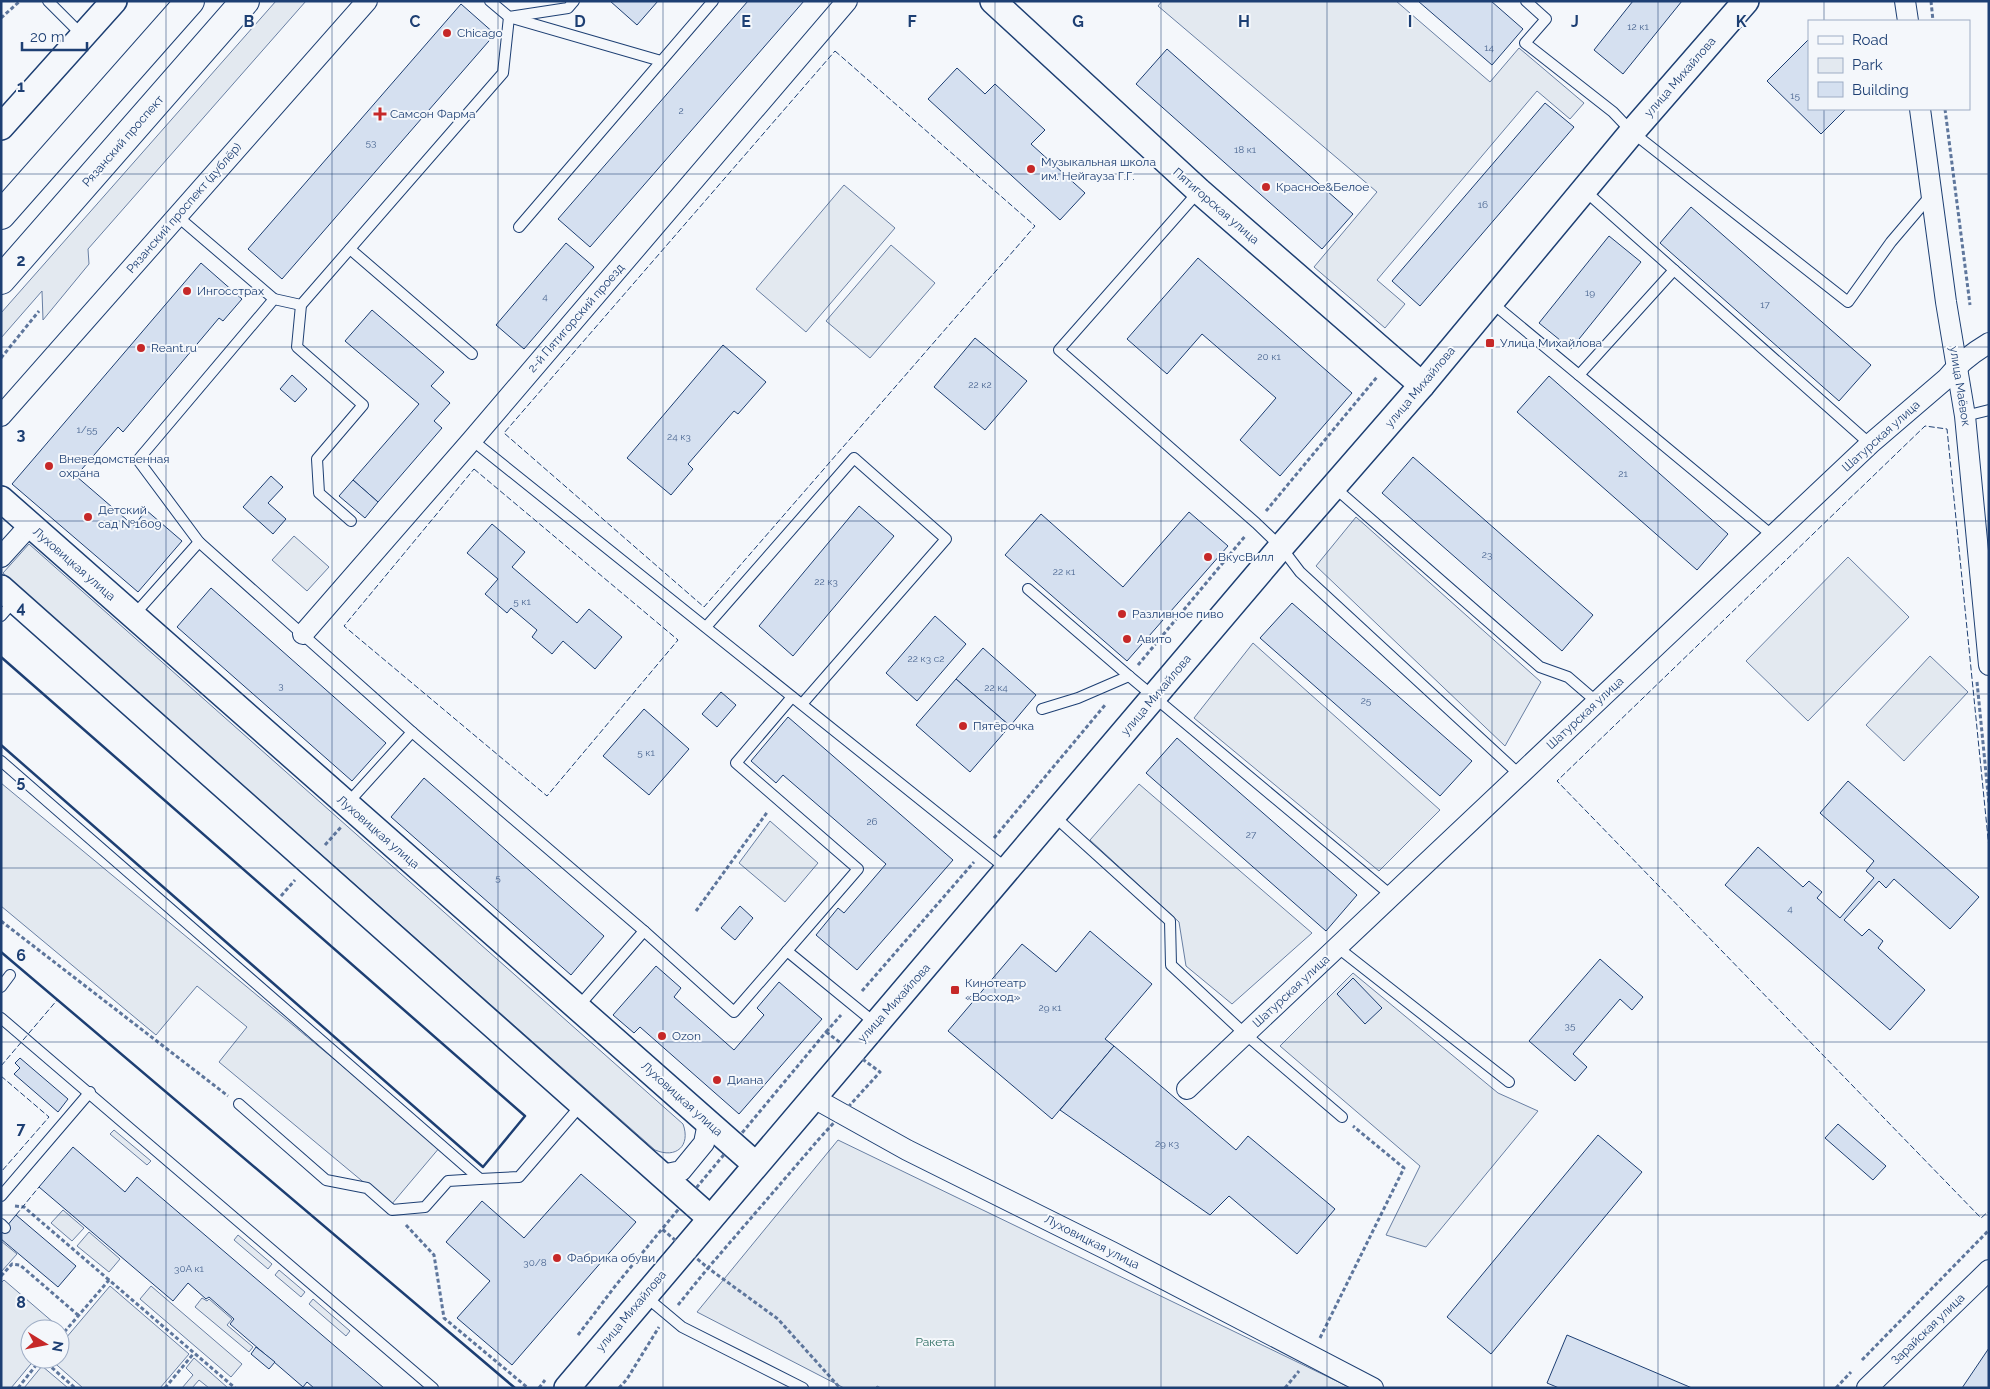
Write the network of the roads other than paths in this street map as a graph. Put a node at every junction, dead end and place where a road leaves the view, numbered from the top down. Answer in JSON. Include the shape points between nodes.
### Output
{"nodes":[{"id":1,"x":48,"y":1,"type":"edge"},
{"id":2,"x":114,"y":1,"type":"edge"},
{"id":3,"x":190,"y":1,"type":"edge"},
{"id":4,"x":245,"y":1,"type":"edge"},
{"id":5,"x":366,"y":1,"type":"edge"},
{"id":6,"x":490,"y":1,"type":"edge"},
{"id":7,"x":574,"y":1,"type":"edge"},
{"id":8,"x":713,"y":1,"type":"edge"},
{"id":9,"x":847,"y":1,"type":"edge"},
{"id":10,"x":993,"y":1,"type":"edge"},
{"id":11,"x":1526,"y":1,"type":"edge"},
{"id":12,"x":1746,"y":1,"type":"edge"},
{"id":13,"x":1905,"y":1,"type":"edge"},
{"id":14,"x":509,"y":17,"type":"junction"},
{"id":15,"x":1908,"y":20,"type":"edge"},
{"id":16,"x":83,"y":36,"type":"junction"},
{"id":17,"x":661,"y":61,"type":"junction"},
{"id":18,"x":1920,"y":110,"type":"edge"},
{"id":19,"x":1,"y":127,"type":"edge"},
{"id":20,"x":1632,"y":132,"type":"junction"},
{"id":21,"x":1584,"y":190,"type":"junction"},
{"id":22,"x":1199,"y":191,"type":"junction"},
{"id":23,"x":1932,"y":194,"type":"junction"},
{"id":24,"x":1,"y":215,"type":"edge"},
{"id":25,"x":177,"y":216,"type":"junction"},
{"id":26,"x":519,"y":226,"type":"dead end"},
{"id":27,"x":350,"y":249,"type":"junction"},
{"id":28,"x":1674,"y":270,"type":"junction"},
{"id":29,"x":1,"y":280,"type":"edge"},
{"id":30,"x":274,"y":299,"type":"junction"},
{"id":31,"x":1491,"y":302,"type":"junction"},
{"id":32,"x":301,"y":305,"type":"junction"},
{"id":33,"x":1989,"y":343,"type":"edge"},
{"id":34,"x":472,"y":354,"type":"dead end"},
{"id":35,"x":1956,"y":366,"type":"junction"},
{"id":36,"x":1579,"y":375,"type":"junction"},
{"id":37,"x":1422,"y":385,"type":"junction"},
{"id":38,"x":1989,"y":410,"type":"edge"},
{"id":39,"x":1,"y":416,"type":"edge"},
{"id":40,"x":1966,"y":416,"type":"junction"},
{"id":41,"x":472,"y":440,"type":"junction"},
{"id":42,"x":1870,"y":444,"type":"junction"},
{"id":43,"x":1334,"y":486,"type":"junction"},
{"id":44,"x":1,"y":499,"type":"edge"},
{"id":45,"x":351,"y":521,"type":"dead end"},
{"id":46,"x":30,"y":525,"type":"junction"},
{"id":47,"x":1773,"y":536,"type":"junction"},
{"id":48,"x":199,"y":542,"type":"junction"},
{"id":49,"x":1281,"y":547,"type":"junction"},
{"id":50,"x":1,"y":557,"type":"edge"},
{"id":51,"x":1028,"y":589,"type":"dead end"},
{"id":52,"x":6,"y":601,"type":"edge"},
{"id":53,"x":133,"y":616,"type":"junction"},
{"id":54,"x":706,"y":627,"type":"junction"},
{"id":55,"x":303,"y":634,"type":"junction"},
{"id":56,"x":1989,"y":665,"type":"edge"},
{"id":57,"x":1129,"y":676,"type":"junction"},
{"id":58,"x":792,"y":697,"type":"junction"},
{"id":59,"x":1155,"y":697,"type":"junction"},
{"id":60,"x":1597,"y":702,"type":"junction"},
{"id":61,"x":802,"y":704,"type":"junction"},
{"id":62,"x":1042,"y":709,"type":"dead end"},
{"id":63,"x":412,"y":732,"type":"junction"},
{"id":64,"x":1,"y":761,"type":"edge"},
{"id":65,"x":1520,"y":775,"type":"junction"},
{"id":66,"x":347,"y":804,"type":"junction"},
{"id":67,"x":1054,"y":816,"type":"junction"},
{"id":68,"x":1007,"y":869,"type":"junction"},
{"id":69,"x":1392,"y":896,"type":"junction"},
{"id":70,"x":644,"y":931,"type":"junction"},
{"id":71,"x":1337,"y":947,"type":"junction"},
{"id":72,"x":787,"y":951,"type":"junction"},
{"id":73,"x":10,"y":975,"type":"dead end"},
{"id":74,"x":1,"y":987,"type":"edge"},
{"id":75,"x":578,"y":1007,"type":"junction"},
{"id":76,"x":1,"y":1018,"type":"edge"},
{"id":77,"x":875,"y":1023,"type":"junction"},
{"id":78,"x":1245,"y":1034,"type":"junction"},
{"id":79,"x":1509,"y":1082,"type":"dead end"},
{"id":80,"x":1187,"y":1090,"type":"dead end"},
{"id":81,"x":90,"y":1092,"type":"junction"},
{"id":82,"x":812,"y":1097,"type":"junction"},
{"id":83,"x":239,"y":1104,"type":"road end"},
{"id":84,"x":582,"y":1104,"type":"junction"},
{"id":85,"x":1342,"y":1117,"type":"road end"},
{"id":86,"x":708,"y":1122,"type":"junction"},
{"id":87,"x":755,"y":1164,"type":"junction"},
{"id":88,"x":662,"y":1175,"type":"junction"},
{"id":89,"x":480,"y":1179,"type":"junction"},
{"id":90,"x":1,"y":1196,"type":"edge"},
{"id":91,"x":710,"y":1218,"type":"junction"},
{"id":92,"x":1989,"y":1270,"type":"edge"},
{"id":93,"x":644,"y":1296,"type":"junction"},
{"id":94,"x":559,"y":1380,"type":"edge"},
{"id":95,"x":433,"y":1388,"type":"edge"},
{"id":96,"x":803,"y":1388,"type":"edge"},
{"id":97,"x":1373,"y":1388,"type":"edge"},
{"id":98,"x":1867,"y":1388,"type":"edge"}],
"edges":[{"from":1,"to":16,"type":"lane"},
{"from":2,"to":16,"type":"street"},
{"from":3,"to":24,"type":"main road"},
{"from":4,"to":29,"type":"main road","name":"Рязанский проспект"},
{"from":5,"to":25,"type":"street","name":"Рязанский проспект (дублёр)"},
{"from":6,"to":14,"type":"lane"},
{"from":7,"to":14,"type":"lane","via":[[568,8]]},
{"from":8,"to":17,"type":"lane"},
{"from":9,"to":41,"type":"street","name":"2-й Пятигорский проезд"},
{"from":10,"to":22,"type":"street","name":"Пятигорская улица"},
{"from":11,"to":20,"type":"lane","via":[[1546,19],[1525,43],[1613,112]]},
{"from":12,"to":20,"type":"street","name":"улица Михайлова"},
{"from":13,"to":15,"type":"street"},
{"from":14,"to":17,"type":"lane"},
{"from":14,"to":27,"type":"lane","via":[[503,73]]},
{"from":16,"to":19,"type":"street"},
{"from":17,"to":26,"type":"lane"},
{"from":18,"to":23,"type":"street","name":"улица Маёвок"},
{"from":20,"to":21,"type":"street","name":"улица Михайлова"},
{"from":20,"to":23,"type":"lane","via":[[1848,302],[1891,242]]},
{"from":21,"to":28,"type":"lane"},
{"from":21,"to":31,"type":"street","name":"улица Михайлова"},
{"from":22,"to":37,"type":"street","name":"Пятигорская улица"},
{"from":22,"to":49,"type":"lane","via":[[1059,350]]},
{"from":23,"to":35,"type":"street","name":"улица Маёвок"},
{"from":25,"to":30,"type":"lane"},
{"from":25,"to":39,"type":"street","name":"Рязанский проспект (дублёр)"},
{"from":27,"to":32,"type":"lane"},
{"from":27,"to":34,"type":"lane"},
{"from":28,"to":36,"type":"lane"},
{"from":28,"to":42,"type":"lane"},
{"from":30,"to":32,"type":"lane"},
{"from":30,"to":48,"type":"lane","via":[[138,460]]},
{"from":31,"to":36,"type":"lane"},
{"from":31,"to":37,"type":"street","name":"улица Михайлова"},
{"from":32,"to":45,"type":"lane","via":[[297,347],[363,405],[316,459],[319,493]]},
{"from":33,"to":35,"type":"street","name":"Шатурская улица"},
{"from":35,"to":40,"type":"street","name":"улица Маёвок"},
{"from":35,"to":42,"type":"street","name":"Шатурская улица","via":[[1947,378]]},
{"from":36,"to":47,"type":"lane"},
{"from":37,"to":43,"type":"street","name":"улица Михайлова"},
{"from":38,"to":40,"type":"lane"},
{"from":40,"to":56,"type":"street","name":"улица Маёвок"},
{"from":41,"to":54,"type":"lane"},
{"from":41,"to":55,"type":"street","name":"2-й Пятигорский проезд"},
{"from":42,"to":47,"type":"street","name":"Шатурская улица"},
{"from":43,"to":49,"type":"street","name":"улица Михайлова"},
{"from":43,"to":60,"type":"lane","via":[[1540,667],[1568,677]]},
{"from":44,"to":46,"type":"street","name":"Луховицкая улица"},
{"from":46,"to":50,"type":"street"},
{"from":46,"to":53,"type":"street","name":"Луховицкая улица"},
{"from":47,"to":60,"type":"street","name":"Шатурская улица"},
{"from":48,"to":53,"type":"lane"},
{"from":48,"to":55,"type":"lane"},
{"from":49,"to":59,"type":"street","name":"улица Михайлова"},
{"from":49,"to":65,"type":"lane","via":[[1300,572]]},
{"from":51,"to":57,"type":"lane"},
{"from":52,"to":84,"type":"street"},
{"from":53,"to":66,"type":"street","name":"Луховицкая улица"},
{"from":54,"to":58,"type":"lane"},
{"from":54,"to":61,"type":"lane","via":[[854,458],[946,539]]},
{"from":55,"to":63,"type":"lane"},
{"from":57,"to":59,"type":"lane"},
{"from":57,"to":62,"type":"lane"},
{"from":58,"to":61,"type":"lane"},
{"from":58,"to":72,"type":"lane","via":[[736,763],[858,869]]},
{"from":59,"to":67,"type":"street","name":"улица Михайлова"},
{"from":59,"to":69,"type":"lane"},
{"from":60,"to":65,"type":"street","name":"Шатурская улица"},
{"from":61,"to":68,"type":"lane"},
{"from":63,"to":66,"type":"lane"},
{"from":63,"to":70,"type":"lane"},
{"from":64,"to":89,"type":"lane"},
{"from":65,"to":69,"type":"street","name":"Шатурская улица"},
{"from":66,"to":75,"type":"street","name":"Луховицкая улица"},
{"from":67,"to":68,"type":"street","name":"улица Михайлова"},
{"from":67,"to":78,"type":"lane","via":[[1170,921],[1171,965]]},
{"from":68,"to":77,"type":"street","name":"улица Михайлова"},
{"from":69,"to":71,"type":"street","name":"Шатурская улица"},
{"from":70,"to":72,"type":"lane","via":[[734,1012]]},
{"from":70,"to":75,"type":"lane"},
{"from":71,"to":78,"type":"street","name":"Шатурская улица"},
{"from":71,"to":79,"type":"lane"},
{"from":72,"to":77,"type":"lane"},
{"from":73,"to":74,"type":"lane"},
{"from":75,"to":86,"type":"street","name":"Луховицкая улица"},
{"from":76,"to":81,"type":"lane"},
{"from":77,"to":82,"type":"street","name":"улица Михайлова"},
{"from":78,"to":80,"type":"street","name":"Шатурская улица"},
{"from":78,"to":85,"type":"lane"},
{"from":81,"to":90,"type":"lane"},
{"from":81,"to":95,"type":"lane"},
{"from":82,"to":87,"type":"street","name":"улица Михайлова"},
{"from":82,"to":97,"type":"street","name":"Луховицкая улица","via":[[907,1150]]},
{"from":83,"to":89,"type":"lane","via":[[326,1180],[368,1188],[392,1210],[426,1207],[448,1182]]},
{"from":84,"to":88,"type":"street"},
{"from":84,"to":89,"type":"lane","via":[[519,1177]]},
{"from":86,"to":87,"type":"street","name":"Луховицкая улица"},
{"from":86,"to":88,"type":"street","via":[[704,1143],[681,1170]]},
{"from":87,"to":91,"type":"street","name":"улица Михайлова"},
{"from":88,"to":91,"type":"street"},
{"from":91,"to":93,"type":"street","name":"улица Михайлова"},
{"from":92,"to":98,"type":"street","name":"Зарайская улица"},
{"from":93,"to":94,"type":"street","name":"улица Михайлова"},
{"from":93,"to":96,"type":"lane","via":[[682,1327]]}]}
